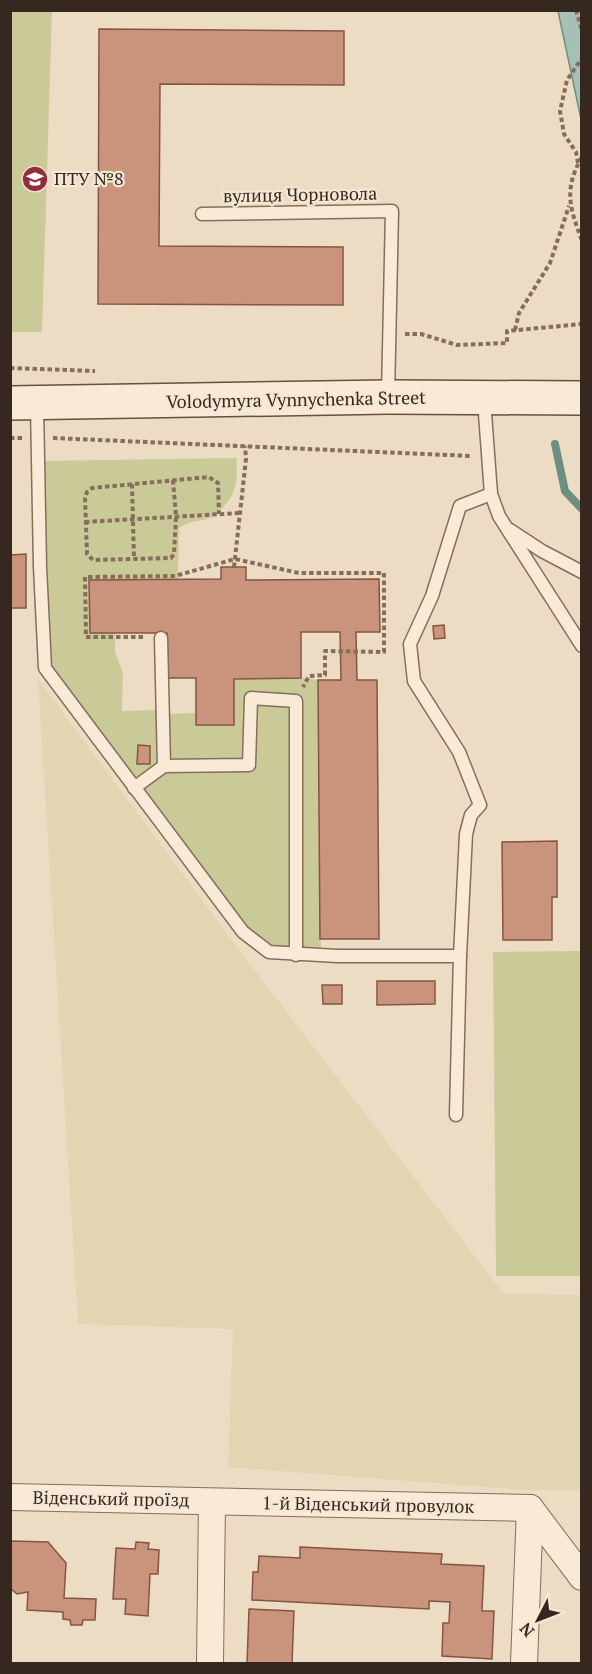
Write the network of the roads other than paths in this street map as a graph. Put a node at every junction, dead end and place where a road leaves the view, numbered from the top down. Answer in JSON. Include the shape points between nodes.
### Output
{"nodes":[{"id":1,"x":202,"y":214,"type":"dead end"},
{"id":2,"x":388,"y":397,"type":"junction"},
{"id":3,"x":582,"y":398,"type":"edge"},
{"id":4,"x":484,"y":399,"type":"junction"},
{"id":5,"x":24,"y":403,"type":"edge"},
{"id":6,"x":491,"y":494,"type":"junction"},
{"id":7,"x":507,"y":528,"type":"junction"},
{"id":8,"x":582,"y":572,"type":"edge"},
{"id":9,"x":161,"y":638,"type":"road end"},
{"id":10,"x":582,"y":646,"type":"edge"},
{"id":11,"x":164,"y":766,"type":"junction"},
{"id":12,"x":134,"y":788,"type":"junction"},
{"id":13,"x":296,"y":955,"type":"junction"},
{"id":14,"x":460,"y":956,"type":"junction"},
{"id":15,"x":456,"y":1115,"type":"dead end"},
{"id":16,"x":10,"y":1497,"type":"edge"},
{"id":17,"x":212,"y":1502,"type":"junction"},
{"id":18,"x":530,"y":1508,"type":"junction"},
{"id":19,"x":582,"y":1577,"type":"edge"},
{"id":20,"x":210,"y":1664,"type":"edge"},
{"id":21,"x":524,"y":1664,"type":"edge"}],
"edges":[{"from":1,"to":2,"type":"lane","name":"вулиця Чорновола","via":[[392,211]]},
{"from":2,"to":4,"type":"main road","name":"Volodymyra Vynnychenka Street"},
{"from":2,"to":5,"type":"main road","name":"Volodymyra Vynnychenka Street"},
{"from":3,"to":4,"type":"main road","name":"Volodymyra Vynnychenka Street"},
{"from":4,"to":6,"type":"lane"},
{"from":5,"to":12,"type":"lane","via":[[37,438],[45,668]]},
{"from":6,"to":7,"type":"lane"},
{"from":6,"to":14,"type":"lane","via":[[460,506],[432,596],[410,644],[414,681],[459,752],[480,805],[471,815],[466,834]]},
{"from":7,"to":8,"type":"lane"},
{"from":7,"to":10,"type":"lane"},
{"from":9,"to":11,"type":"lane"},
{"from":11,"to":12,"type":"lane"},
{"from":11,"to":13,"type":"lane","via":[[249,765],[251,698],[296,701]]},
{"from":12,"to":13,"type":"lane","via":[[243,932],[269,952]]},
{"from":13,"to":14,"type":"lane"},
{"from":14,"to":15,"type":"lane"},
{"from":16,"to":17,"type":"street","name":"Віденський проїзд"},
{"from":17,"to":18,"type":"street","name":"1-й Віденський провулок"},
{"from":17,"to":20,"type":"street"},
{"from":18,"to":19,"type":"street"},
{"from":18,"to":21,"type":"street"}]}
